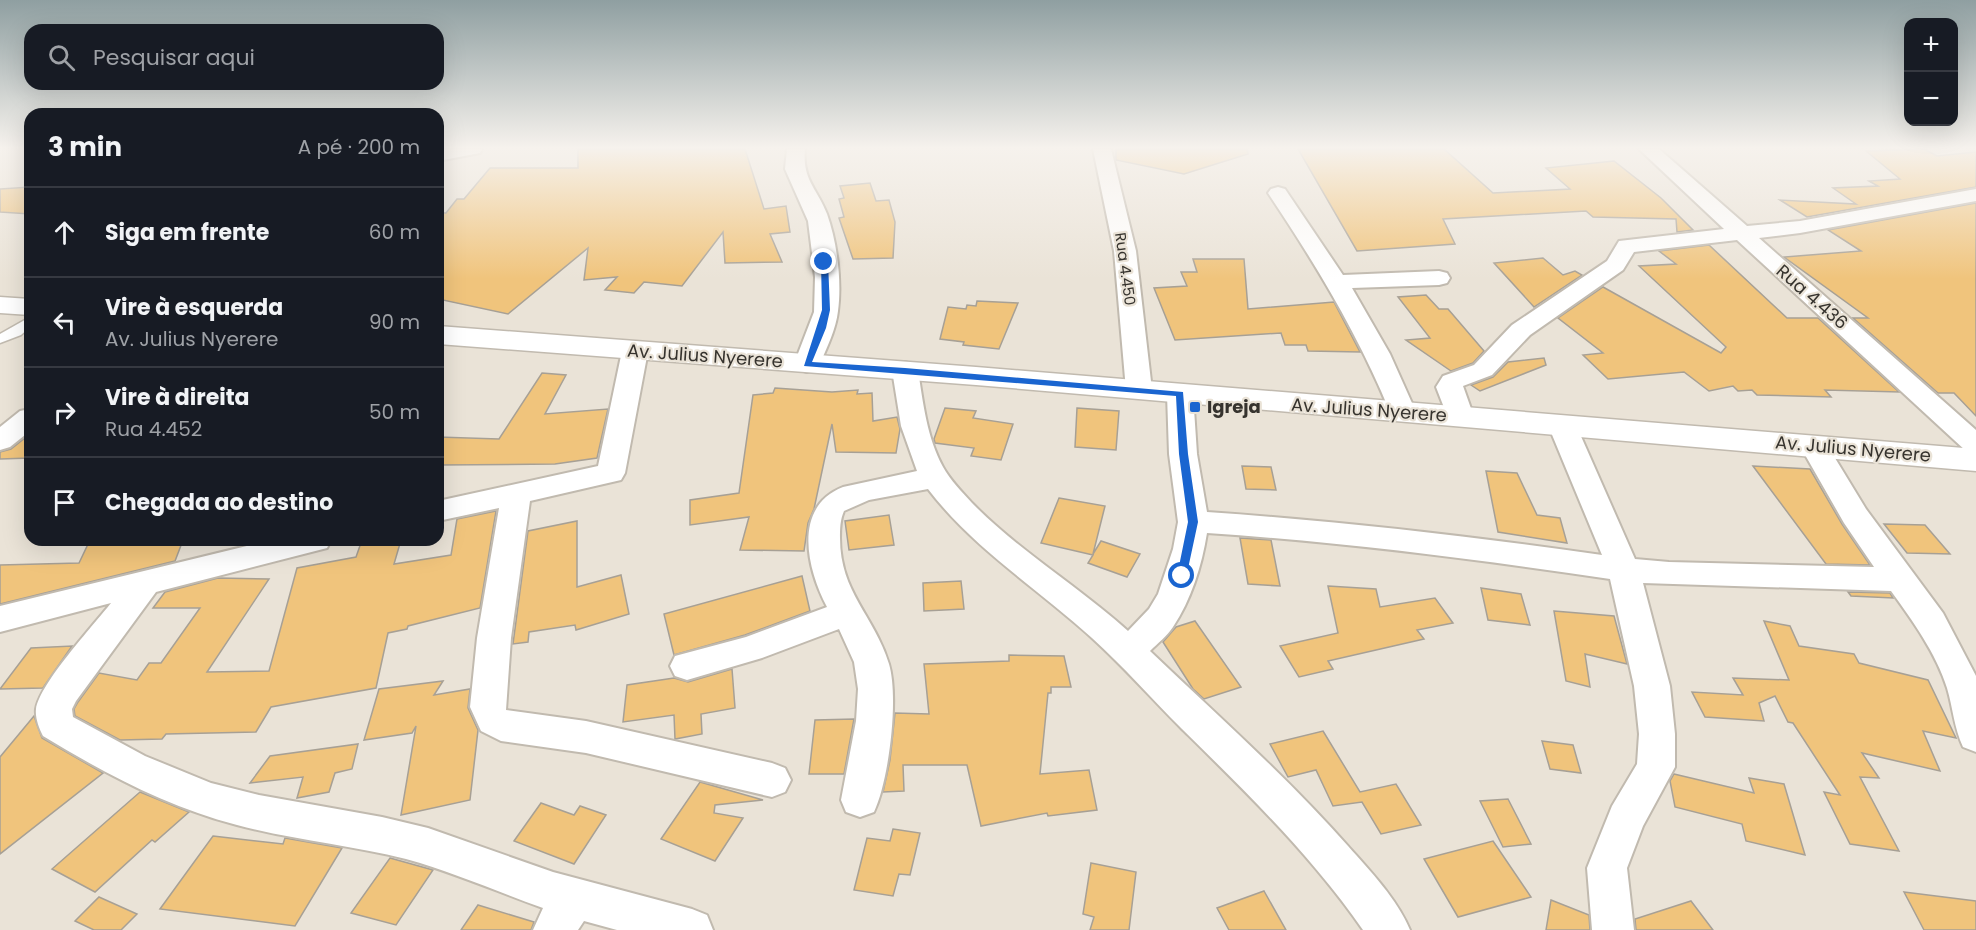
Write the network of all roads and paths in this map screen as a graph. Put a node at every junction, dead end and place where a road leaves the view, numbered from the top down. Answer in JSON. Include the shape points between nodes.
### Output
{"nodes":[{"id":1,"x":805,"y":192,"type":"edge"},
{"id":2,"x":1112,"y":192,"type":"edge"},
{"id":3,"x":1696,"y":192,"type":"edge"},
{"id":4,"x":1278,"y":193,"type":"dead end"},
{"id":5,"x":1976,"y":195,"type":"edge"},
{"id":6,"x":1740,"y":233,"type":"junction"},
{"id":7,"x":1439,"y":278,"type":"dead end"},
{"id":8,"x":1337,"y":282,"type":"junction"},
{"id":9,"x":0,"y":305,"type":"edge"},
{"id":10,"x":24,"y":307,"type":"edge"},
{"id":11,"x":24,"y":326,"type":"edge"},
{"id":12,"x":444,"y":335,"type":"edge"},
{"id":13,"x":0,"y":339,"type":"edge"},
{"id":14,"x":635,"y":351,"type":"junction"},
{"id":15,"x":807,"y":364,"type":"junction"},
{"id":16,"x":905,"y":370,"type":"junction"},
{"id":17,"x":1139,"y":390,"type":"junction"},
{"id":18,"x":1180,"y":394,"type":"junction"},
{"id":19,"x":1403,"y":412,"type":"junction"},
{"id":20,"x":1460,"y":417,"type":"junction"},
{"id":21,"x":24,"y":422,"type":"edge"},
{"id":22,"x":1562,"y":425,"type":"junction"},
{"id":23,"x":0,"y":441,"type":"edge"},
{"id":24,"x":1976,"y":445,"type":"edge"},
{"id":25,"x":1814,"y":446,"type":"junction"},
{"id":26,"x":1976,"y":460,"type":"edge"},
{"id":27,"x":935,"y":478,"type":"junction"},
{"id":28,"x":516,"y":493,"type":"junction"},
{"id":29,"x":444,"y":510,"type":"edge"},
{"id":30,"x":1193,"y":522,"type":"junction"},
{"id":31,"x":292,"y":546,"type":"edge"},
{"id":32,"x":1624,"y":570,"type":"junction"},
{"id":33,"x":1900,"y":579,"type":"junction"},
{"id":34,"x":146,"y":582,"type":"junction"},
{"id":35,"x":848,"y":613,"type":"junction"},
{"id":36,"x":0,"y":619,"type":"edge"},
{"id":37,"x":1128,"y":652,"type":"junction"},
{"id":38,"x":687,"y":666,"type":"dead end"},
{"id":39,"x":1976,"y":736,"type":"edge"},
{"id":40,"x":772,"y":780,"type":"dead end"},
{"id":41,"x":860,"y":800,"type":"dead end"},
{"id":42,"x":564,"y":914,"type":"edge"},
{"id":43,"x":692,"y":930,"type":"edge"},
{"id":44,"x":1389,"y":930,"type":"edge"},
{"id":45,"x":1613,"y":930,"type":"edge"}],
"edges":[{"from":1,"to":15,"type":"street","via":[[816,211],[826,310]]},
{"from":2,"to":17,"type":"street","name":"Rua 4.450","via":[[1125,251]]},
{"from":3,"to":6,"type":"street","name":"Rua 4.436"},
{"from":4,"to":8,"type":"street"},
{"from":5,"to":6,"type":"street","via":[[1833,222]]},
{"from":6,"to":20,"type":"street","via":[[1627,246],[1615,265],[1521,330],[1483,370],[1452,381],[1449,387]]},
{"from":6,"to":24,"type":"street","name":"Rua 4.436"},
{"from":7,"to":8,"type":"street"},
{"from":8,"to":19,"type":"street","via":[[1385,366]]},
{"from":9,"to":10,"type":"main road"},
{"from":11,"to":13,"type":"lane"},
{"from":12,"to":14,"type":"main road","name":"Av. Julius Nyerere"},
{"from":14,"to":15,"type":"main road","name":"Av. Julius Nyerere"},
{"from":14,"to":28,"type":"street","via":[[611,473]]},
{"from":15,"to":16,"type":"main road","name":"Av. Julius Nyerere"},
{"from":16,"to":17,"type":"main road","name":"Av. Julius Nyerere"},
{"from":16,"to":27,"type":"street","via":[[911,415]]},
{"from":17,"to":18,"type":"main road","name":"Av. Julius Nyerere"},
{"from":18,"to":19,"type":"main road","name":"Av. Julius Nyerere"},
{"from":18,"to":30,"type":"street","via":[[1183,454]]},
{"from":19,"to":20,"type":"main road","name":"Av. Julius Nyerere"},
{"from":20,"to":22,"type":"main road","name":"Av. Julius Nyerere"},
{"from":21,"to":23,"type":"street"},
{"from":22,"to":25,"type":"main road","name":"Av. Julius Nyerere"},
{"from":22,"to":32,"type":"street"},
{"from":25,"to":26,"type":"main road","name":"Av. Julius Nyerere"},
{"from":25,"to":33,"type":"street","via":[[1855,516]]},
{"from":27,"to":35,"type":"street","via":[[864,491],[832,505],[826,518],[824,555],[833,587]]},
{"from":27,"to":37,"type":"street","via":[[983,530]]},
{"from":28,"to":29,"type":"street"},
{"from":28,"to":40,"type":"street","via":[[494,638],[488,707],[493,721],[501,726],[586,737]]},
{"from":30,"to":32,"type":"street","via":[[1317,530]]},
{"from":30,"to":37,"type":"street","via":[[1174,595],[1161,618]]},
{"from":31,"to":34,"type":"street"},
{"from":32,"to":33,"type":"street"},
{"from":32,"to":45,"type":"street","via":[[1652,686],[1656,767],[1626,819],[1607,868]]},
{"from":33,"to":39,"type":"street","via":[[1931,622],[1964,687]]},
{"from":34,"to":36,"type":"street"},
{"from":34,"to":42,"type":"street","via":[[61,693],[54,709],[56,726],[154,777],[212,801],[407,841]]},
{"from":35,"to":38,"type":"street","via":[[750,650]]},
{"from":35,"to":41,"type":"street","via":[[867,649],[875,701]]},
{"from":37,"to":44,"type":"street","via":[[1306,828],[1364,894]]},
{"from":42,"to":43,"type":"street","via":[[655,918]]}]}
